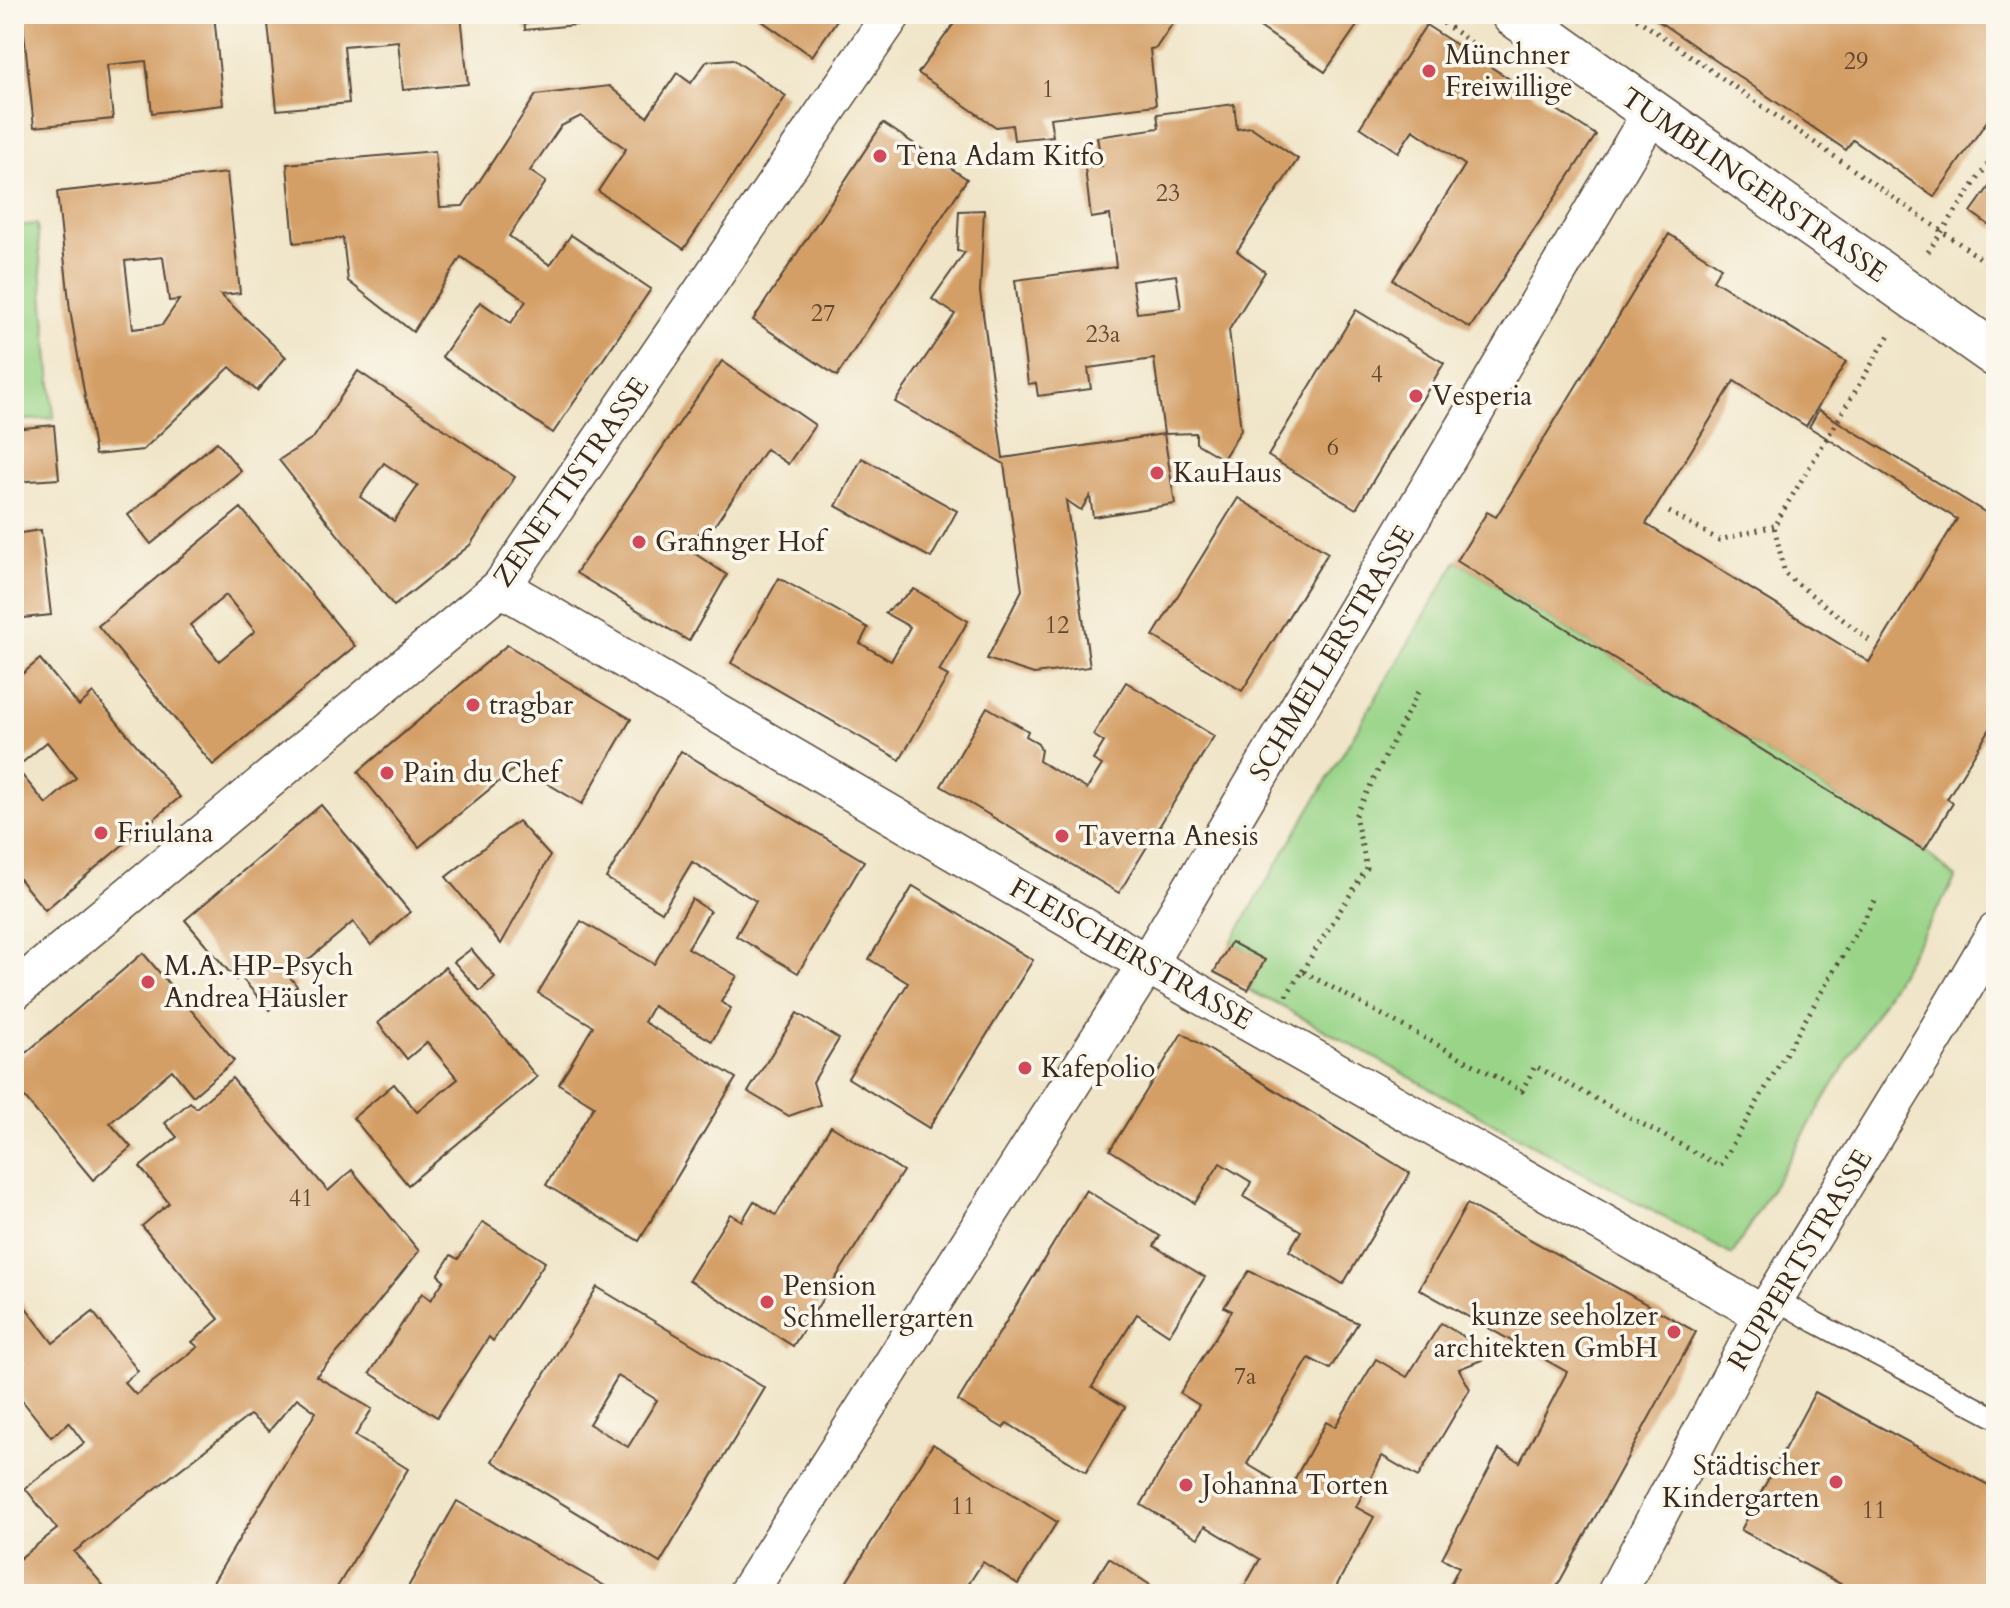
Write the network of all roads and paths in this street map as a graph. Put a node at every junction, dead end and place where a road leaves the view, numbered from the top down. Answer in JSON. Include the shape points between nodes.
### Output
{"nodes":[{"id":1,"x":892,"y":14,"type":"edge"},
{"id":2,"x":1513,"y":14,"type":"edge"},
{"id":3,"x":1630,"y":14,"type":"edge"},
{"id":4,"x":1652,"y":112,"type":"junction"},
{"id":5,"x":1996,"y":152,"type":"edge"},
{"id":6,"x":1942,"y":231,"type":"junction"},
{"id":7,"x":1996,"y":269,"type":"edge"},
{"id":8,"x":1899,"y":308,"type":"junction"},
{"id":9,"x":1996,"y":355,"type":"edge"},
{"id":10,"x":1669,"y":512,"type":"dead end"},
{"id":11,"x":1774,"y":526,"type":"junction"},
{"id":12,"x":501,"y":587,"type":"junction"},
{"id":13,"x":1869,"y":640,"type":"dead end"},
{"id":14,"x":1420,"y":688,"type":"dead end"},
{"id":15,"x":1877,"y":897,"type":"dead end"},
{"id":16,"x":1996,"y":932,"type":"edge"},
{"id":17,"x":1147,"y":964,"type":"junction"},
{"id":18,"x":1302,"y":971,"type":"junction"},
{"id":19,"x":14,"y":991,"type":"edge"},
{"id":20,"x":1279,"y":1005,"type":"dead end"},
{"id":21,"x":1769,"y":1306,"type":"junction"},
{"id":22,"x":1996,"y":1418,"type":"edge"},
{"id":23,"x":747,"y":1594,"type":"edge"},
{"id":24,"x":1616,"y":1594,"type":"edge"}],
"edges":[{"from":1,"to":12,"type":"street","name":"ZENETTISTRASSE"},
{"from":2,"to":4,"type":"street","name":"TUMBLINGERSTRASSE"},
{"from":3,"to":6,"type":"path"},
{"from":4,"to":8,"type":"street","name":"TUMBLINGERSTRASSE"},
{"from":4,"to":17,"type":"street","name":"SCHMELLERSTRASSE"},
{"from":5,"to":6,"type":"path"},
{"from":6,"to":7,"type":"path"},
{"from":6,"to":8,"type":"path"},
{"from":8,"to":9,"type":"street","name":"TUMBLINGERSTRASSE"},
{"from":8,"to":11,"type":"path"},
{"from":10,"to":11,"type":"path","via":[[1719,540]]},
{"from":11,"to":13,"type":"path","via":[[1785,574]]},
{"from":12,"to":17,"type":"street","name":"FLEISCHERSTRASSE"},
{"from":12,"to":19,"type":"street","name":"ZENETTISTRASSE"},
{"from":14,"to":18,"type":"path","via":[[1355,816],[1367,868]]},
{"from":15,"to":18,"type":"path","via":[[1720,1166],[1535,1066],[1522,1091]]},
{"from":16,"to":21,"type":"street","name":"RUPPERTSTRASSE"},
{"from":17,"to":21,"type":"street","name":"FLEISCHERSTRASSE"},
{"from":17,"to":23,"type":"street","name":"SCHMELLERSTRASSE"},
{"from":18,"to":20,"type":"path"},
{"from":21,"to":22,"type":"lane","via":[[1815,1322]]},
{"from":21,"to":24,"type":"street","name":"RUPPERTSTRASSE"}]}
